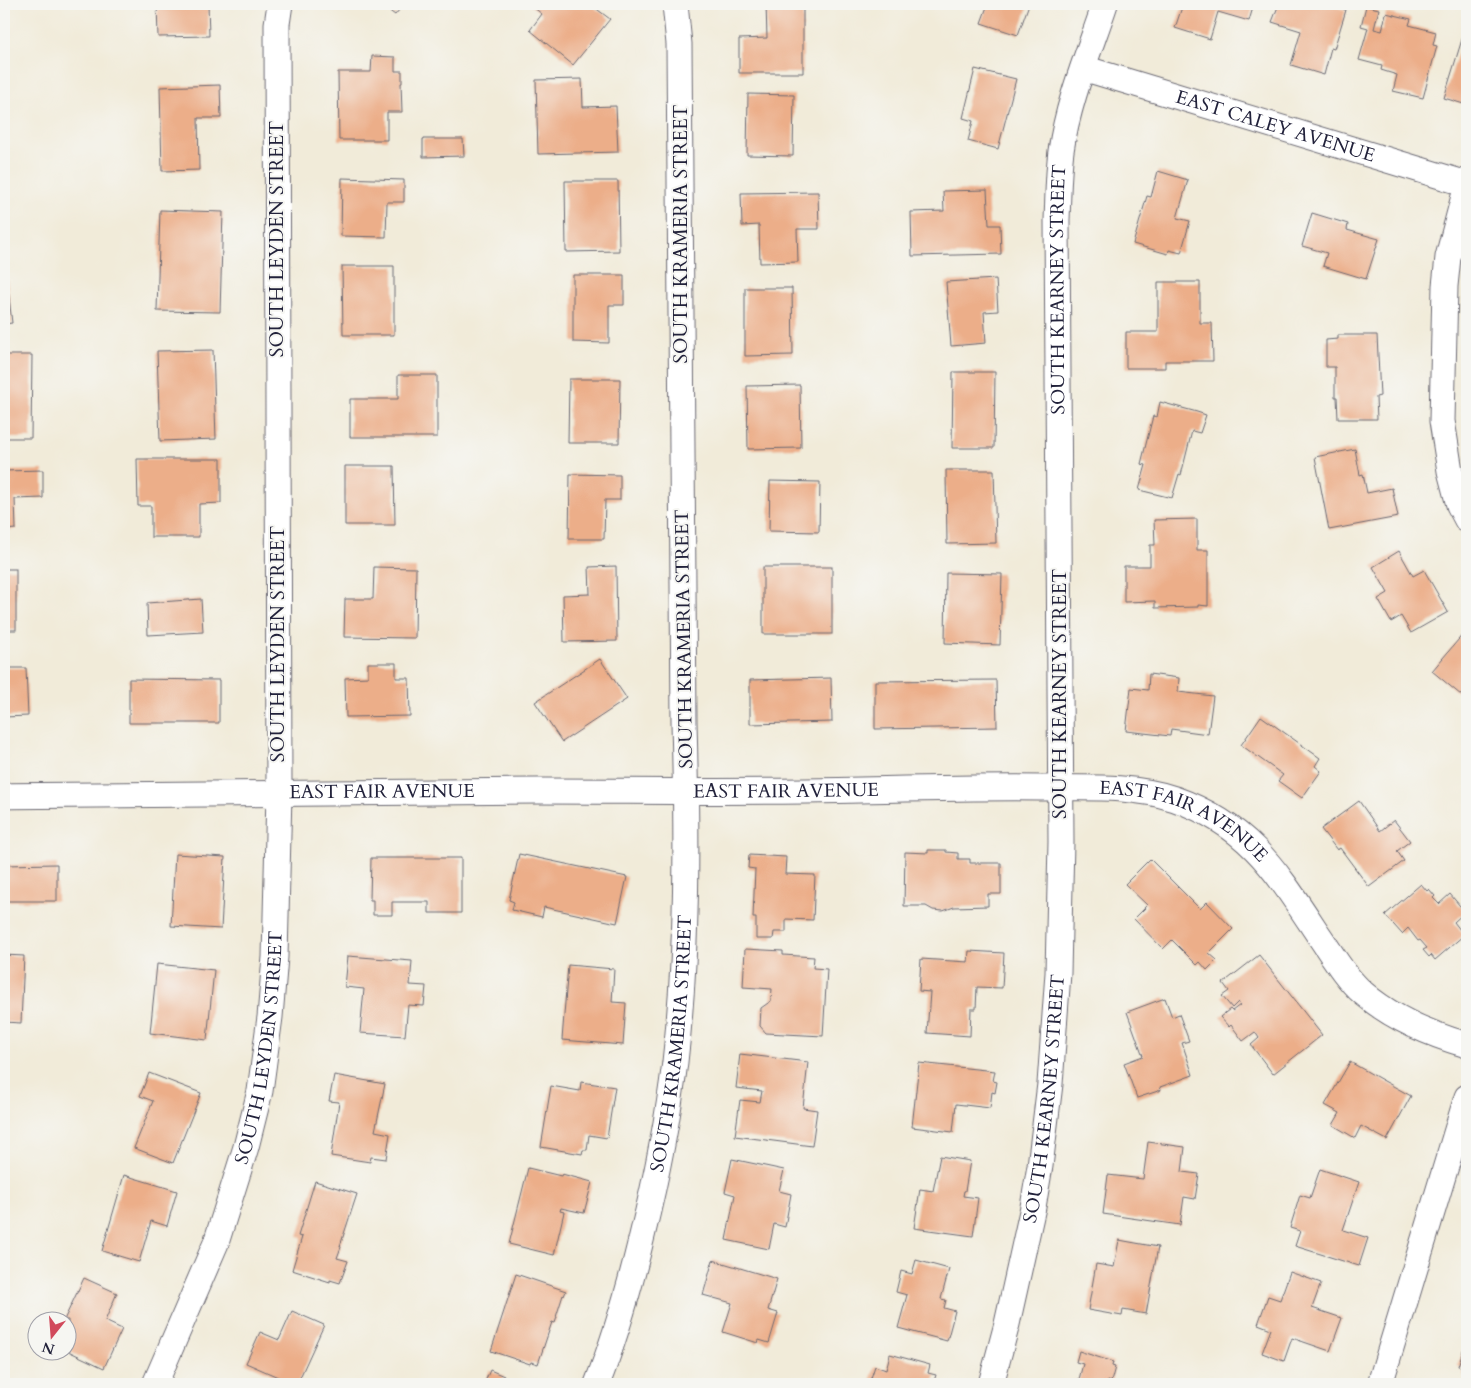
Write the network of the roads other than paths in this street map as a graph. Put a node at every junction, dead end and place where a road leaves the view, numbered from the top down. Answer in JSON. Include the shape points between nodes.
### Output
{"nodes":[{"id":1,"x":280,"y":4,"type":"edge"},
{"id":2,"x":675,"y":4,"type":"edge"},
{"id":3,"x":1105,"y":4,"type":"edge"},
{"id":4,"x":1083,"y":68,"type":"junction"},
{"id":5,"x":1467,"y":184,"type":"edge"},
{"id":6,"x":1467,"y":520,"type":"edge"},
{"id":7,"x":1060,"y":788,"type":"junction"},
{"id":8,"x":686,"y":792,"type":"junction"},
{"id":9,"x":279,"y":793,"type":"junction"},
{"id":10,"x":4,"y":796,"type":"edge"},
{"id":11,"x":1467,"y":1045,"type":"edge"},
{"id":12,"x":1467,"y":1097,"type":"edge"},
{"id":13,"x":155,"y":1384,"type":"edge"},
{"id":14,"x":598,"y":1384,"type":"edge"},
{"id":15,"x":990,"y":1384,"type":"edge"},
{"id":16,"x":1380,"y":1384,"type":"edge"}],
"edges":[{"from":1,"to":9,"type":"street","name":"SOUTH LEYDEN STREET","via":[[277,24]]},
{"from":2,"to":8,"type":"street","name":"SOUTH KRAMERIA STREET","via":[[679,44]]},
{"from":3,"to":4,"type":"street","name":"SOUTH KEARNEY STREET"},
{"from":4,"to":5,"type":"street","name":"EAST CALEY AVENUE"},
{"from":4,"to":7,"type":"street","name":"SOUTH KEARNEY STREET","via":[[1066,125],[1058,176]]},
{"from":5,"to":6,"type":"street","via":[[1448,257],[1442,421],[1450,471]]},
{"from":7,"to":8,"type":"street","name":"EAST FAIR AVENUE"},
{"from":7,"to":11,"type":"street","name":"EAST FAIR AVENUE","via":[[1141,791],[1171,798],[1221,821],[1242,836],[1268,862],[1360,990],[1404,1021]]},
{"from":7,"to":15,"type":"street","name":"SOUTH KEARNEY STREET","via":[[1058,973],[1050,1084],[1033,1207]]},
{"from":8,"to":9,"type":"street","name":"EAST FAIR AVENUE"},
{"from":8,"to":14,"type":"street","name":"SOUTH KRAMERIA STREET","via":[[684,924],[675,1062],[654,1187],[629,1286]]},
{"from":9,"to":10,"type":"street","name":"EAST FAIR AVENUE"},
{"from":9,"to":13,"type":"street","name":"SOUTH LEYDEN STREET","via":[[275,957],[260,1092],[216,1243]]},
{"from":12,"to":16,"type":"street"}]}
